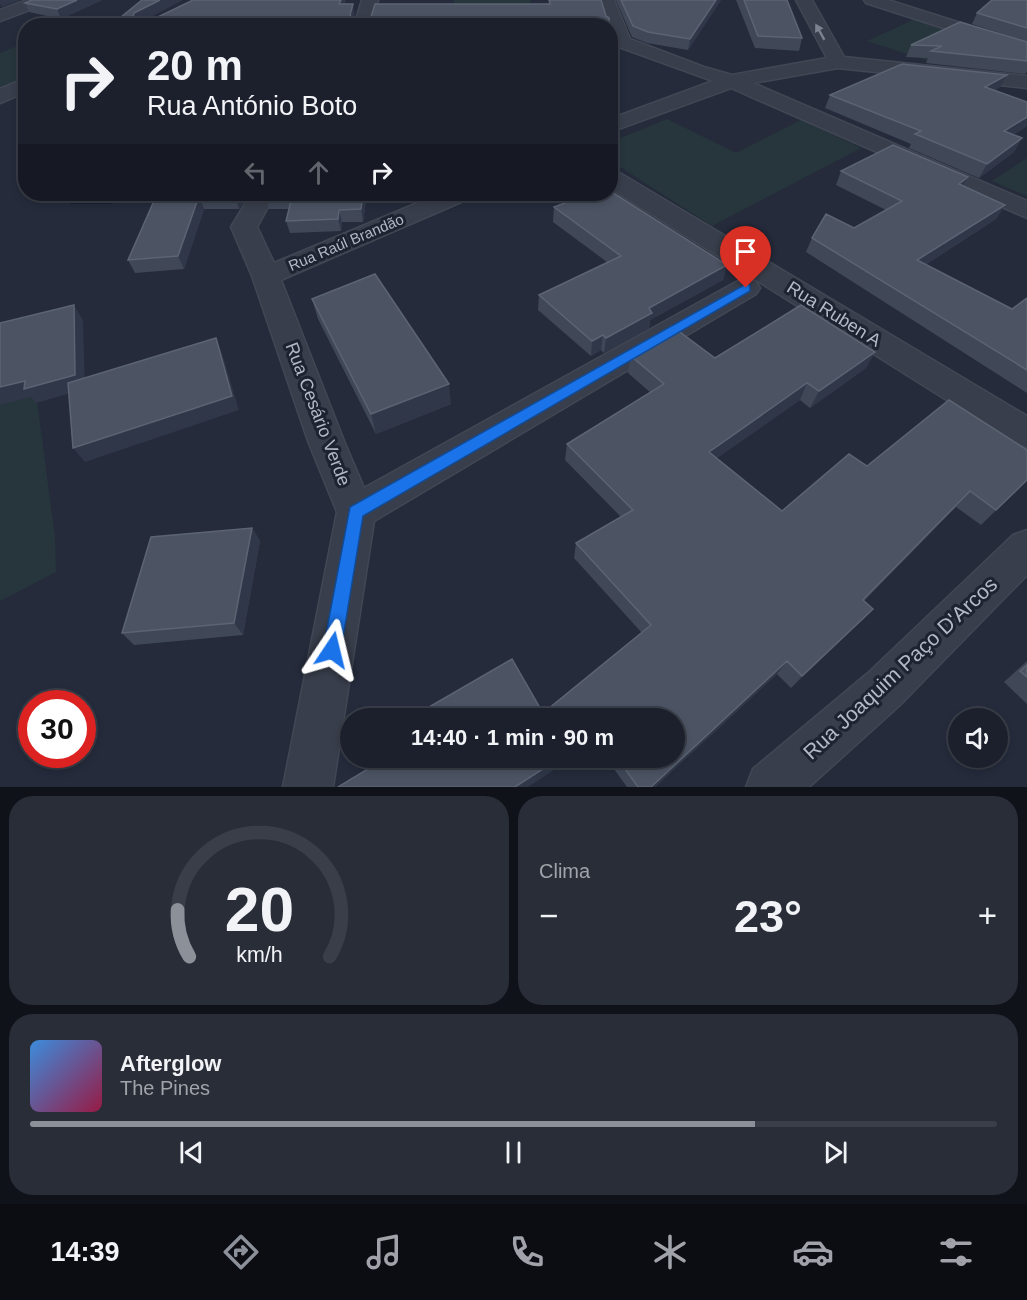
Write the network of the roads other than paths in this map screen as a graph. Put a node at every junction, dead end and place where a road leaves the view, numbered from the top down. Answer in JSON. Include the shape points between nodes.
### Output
{"nodes":[{"id":1,"x":42,"y":0,"type":"edge"},
{"id":2,"x":370,"y":0,"type":"edge"},
{"id":3,"x":606,"y":0,"type":"edge"},
{"id":4,"x":804,"y":0,"type":"edge"},
{"id":5,"x":872,"y":0,"type":"edge"},
{"id":6,"x":0,"y":16,"type":"edge"},
{"id":7,"x":364,"y":18,"type":"edge"},
{"id":8,"x":610,"y":18,"type":"edge"},
{"id":9,"x":618,"y":43,"type":"edge"},
{"id":10,"x":1027,"y":51,"type":"edge"},
{"id":11,"x":838,"y":63,"type":"junction"},
{"id":12,"x":732,"y":81,"type":"junction"},
{"id":13,"x":1027,"y":82,"type":"edge"},
{"id":14,"x":18,"y":89,"type":"edge"},
{"id":15,"x":0,"y":99,"type":"edge"},
{"id":16,"x":18,"y":101,"type":"edge"},
{"id":17,"x":618,"y":116,"type":"edge"},
{"id":18,"x":632,"y":117,"type":"junction"},
{"id":19,"x":618,"y":123,"type":"edge"},
{"id":20,"x":618,"y":182,"type":"edge"},
{"id":21,"x":259,"y":201,"type":"edge"},
{"id":22,"x":443,"y":201,"type":"edge"},
{"id":23,"x":1027,"y":210,"type":"edge"},
{"id":24,"x":266,"y":276,"type":"junction"},
{"id":25,"x":746,"y":288,"type":"dead end"},
{"id":26,"x":1027,"y":433,"type":"edge"},
{"id":27,"x":356,"y":512,"type":"junction"},
{"id":28,"x":1027,"y":548,"type":"edge"},
{"id":29,"x":308,"y":787,"type":"edge"},
{"id":30,"x":771,"y":787,"type":"edge"}],
"edges":[{"from":1,"to":6,"type":"street"},
{"from":2,"to":7,"type":"street"},
{"from":3,"to":8,"type":"street"},
{"from":11,"to":4,"type":"street","one_way":true},
{"from":5,"to":10,"type":"street"},
{"from":9,"to":12,"type":"street"},
{"from":11,"to":12,"type":"street"},
{"from":11,"to":13,"type":"street"},
{"from":12,"to":18,"type":"street"},
{"from":12,"to":23,"type":"street"},
{"from":14,"to":15,"type":"street"},
{"from":15,"to":16,"type":"street"},
{"from":17,"to":18,"type":"street"},
{"from":18,"to":19,"type":"street"},
{"from":20,"to":26,"type":"street","name":"Rua Ruben A"},
{"from":21,"to":24,"type":"street","name":"Rua Cesário Verde","via":[[244,227]]},
{"from":22,"to":24,"type":"street","name":"Rua Raúl Brandão"},
{"from":24,"to":27,"type":"street","name":"Rua Cesário Verde"},
{"from":25,"to":27,"type":"street"},
{"from":27,"to":29,"type":"street"},
{"from":28,"to":30,"type":"street","name":"Rua Joaquim Paço D'Arcos","via":[[884,690]]}]}
